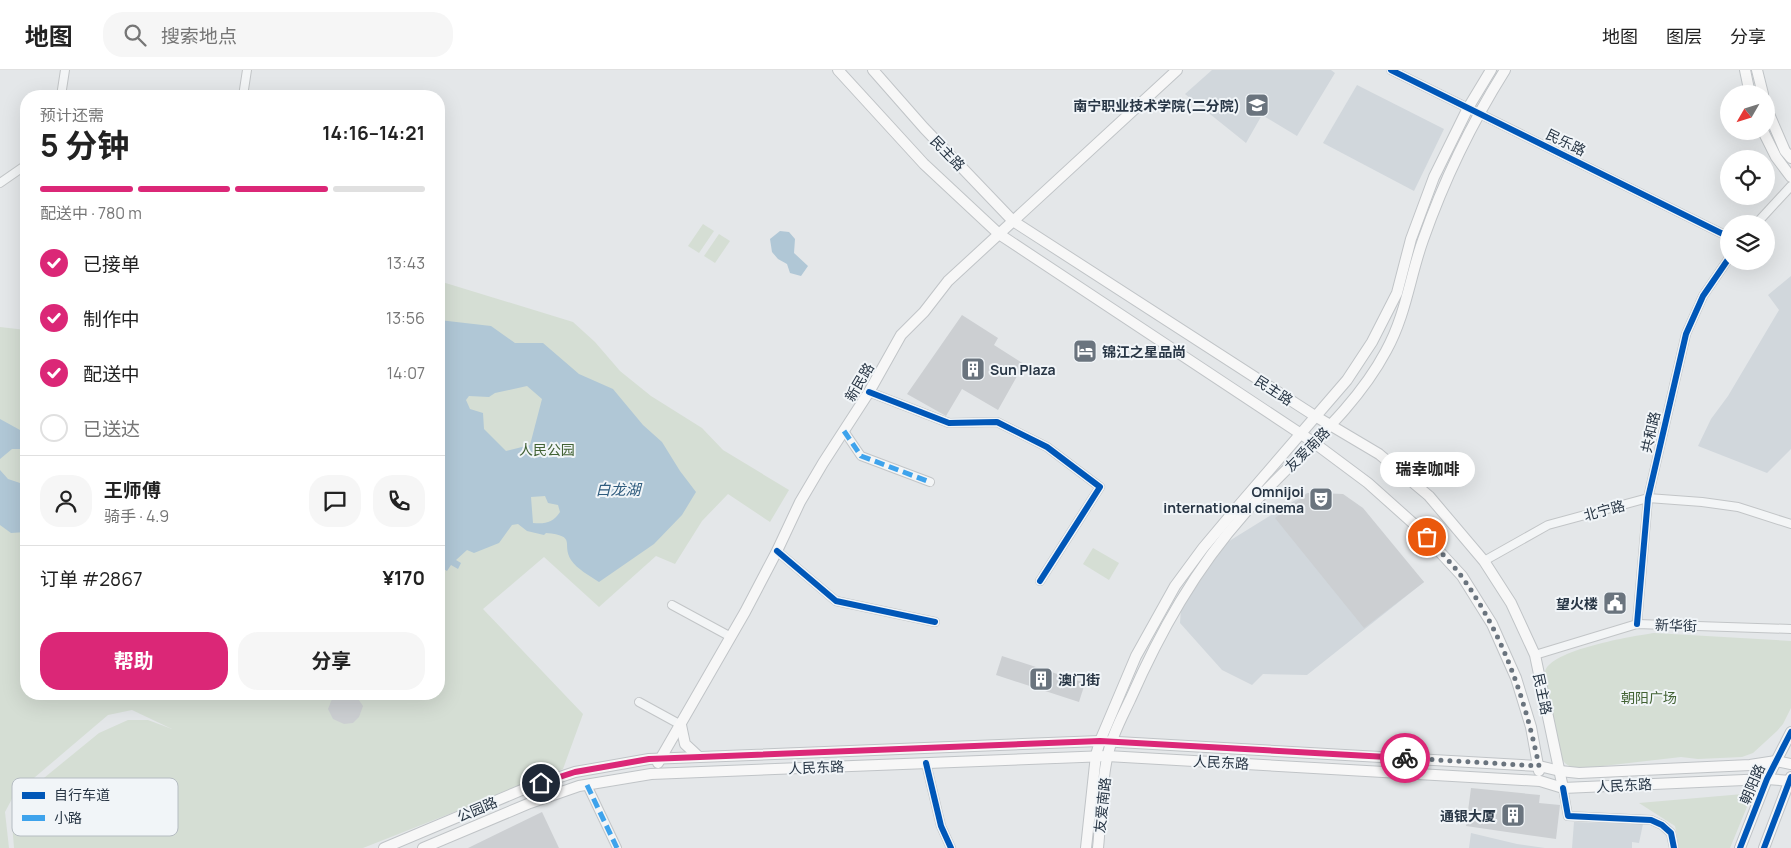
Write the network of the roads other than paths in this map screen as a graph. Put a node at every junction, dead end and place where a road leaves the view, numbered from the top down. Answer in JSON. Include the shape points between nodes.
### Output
{"nodes":[{"id":1,"x":65,"y":70,"type":"edge"},
{"id":2,"x":247,"y":70,"type":"edge"},
{"id":3,"x":838,"y":70,"type":"edge"},
{"id":4,"x":873,"y":70,"type":"edge"},
{"id":5,"x":1176,"y":70,"type":"edge"},
{"id":6,"x":1392,"y":70,"type":"edge"},
{"id":7,"x":1492,"y":70,"type":"edge"},
{"id":8,"x":1505,"y":70,"type":"edge"},
{"id":9,"x":1745,"y":70,"type":"edge"},
{"id":10,"x":1757,"y":70,"type":"edge"},
{"id":11,"x":1748,"y":85,"type":"edge"},
{"id":12,"x":1761,"y":85,"type":"edge"},
{"id":13,"x":62,"y":90,"type":"edge"},
{"id":14,"x":244,"y":90,"type":"edge"},
{"id":15,"x":1468,"y":108,"type":"junction"},
{"id":16,"x":1478,"y":113,"type":"junction"},
{"id":17,"x":1775,"y":127,"type":"edge"},
{"id":18,"x":1768,"y":140,"type":"edge"},
{"id":19,"x":1791,"y":158,"type":"edge"},
{"id":20,"x":20,"y":169,"type":"edge"},
{"id":21,"x":1791,"y":177,"type":"edge"},
{"id":22,"x":0,"y":184,"type":"edge"},
{"id":23,"x":1791,"y":186,"type":"edge"},
{"id":24,"x":1764,"y":215,"type":"edge"},
{"id":25,"x":1013,"y":221,"type":"junction"},
{"id":26,"x":1720,"y":233,"type":"edge"},
{"id":27,"x":999,"y":234,"type":"junction"},
{"id":28,"x":1721,"y":270,"type":"edge"},
{"id":29,"x":869,"y":392,"type":"junction"},
{"id":30,"x":1315,"y":416,"type":"junction"},
{"id":31,"x":1331,"y":425,"type":"junction"},
{"id":32,"x":844,"y":431,"type":"junction"},
{"id":33,"x":1299,"y":433,"type":"junction"},
{"id":34,"x":1313,"y":442,"type":"junction"},
{"id":35,"x":930,"y":482,"type":"dead end"},
{"id":36,"x":1648,"y":498,"type":"junction"},
{"id":37,"x":1791,"y":524,"type":"edge"},
{"id":38,"x":778,"y":551,"type":"junction"},
{"id":39,"x":1484,"y":561,"type":"junction"},
{"id":40,"x":1040,"y":581,"type":"dead end"},
{"id":41,"x":672,"y":606,"type":"dead end"},
{"id":42,"x":935,"y":622,"type":"dead end"},
{"id":43,"x":1637,"y":624,"type":"junction"},
{"id":44,"x":1791,"y":629,"type":"edge"},
{"id":45,"x":731,"y":637,"type":"junction"},
{"id":46,"x":1535,"y":655,"type":"junction"},
{"id":47,"x":639,"y":702,"type":"dead end"},
{"id":48,"x":681,"y":725,"type":"junction"},
{"id":49,"x":1791,"y":732,"type":"edge"},
{"id":50,"x":1100,"y":741,"type":"junction"},
{"id":51,"x":1112,"y":742,"type":"junction"},
{"id":52,"x":1096,"y":756,"type":"junction"},
{"id":53,"x":1107,"y":756,"type":"junction"},
{"id":54,"x":699,"y":757,"type":"junction"},
{"id":55,"x":660,"y":759,"type":"junction"},
{"id":56,"x":1776,"y":761,"type":"junction"},
{"id":57,"x":926,"y":763,"type":"junction"},
{"id":58,"x":1791,"y":764,"type":"edge"},
{"id":59,"x":1539,"y":766,"type":"junction"},
{"id":60,"x":1560,"y":772,"type":"junction"},
{"id":61,"x":651,"y":774,"type":"junction"},
{"id":62,"x":1767,"y":779,"type":"junction"},
{"id":63,"x":1790,"y":779,"type":"edge"},
{"id":64,"x":1540,"y":781,"type":"junction"},
{"id":65,"x":587,"y":785,"type":"junction"},
{"id":66,"x":1563,"y":788,"type":"junction"},
{"id":67,"x":384,"y":848,"type":"edge"},
{"id":68,"x":423,"y":848,"type":"edge"},
{"id":69,"x":617,"y":848,"type":"edge"},
{"id":70,"x":951,"y":848,"type":"edge"},
{"id":71,"x":1086,"y":848,"type":"edge"},
{"id":72,"x":1098,"y":848,"type":"edge"},
{"id":73,"x":1674,"y":848,"type":"edge"},
{"id":74,"x":1740,"y":848,"type":"edge"},
{"id":75,"x":1764,"y":848,"type":"edge"}],
"edges":[{"from":1,"to":13,"type":"street"},
{"from":2,"to":14,"type":"street"},
{"from":3,"to":27,"type":"main road","name":"民主路","via":[[924,164]]},
{"from":4,"to":25,"type":"main road","name":"民主路"},
{"from":5,"to":25,"type":"main road","name":"新民路"},
{"from":6,"to":15,"type":"street","name":"民乐路"},
{"from":7,"to":15,"type":"main road","name":"友爱南路"},
{"from":8,"to":16,"type":"main road","name":"友爱南路"},
{"from":9,"to":11,"type":"main road"},
{"from":10,"to":12,"type":"main road"},
{"from":15,"to":16,"type":"street","name":"民乐路"},
{"from":15,"to":30,"type":"main road","name":"友爱南路","via":[[1434,177],[1417,221],[1397,294],[1372,342],[1347,380]]},
{"from":16,"to":26,"type":"street","name":"民乐路"},
{"from":16,"to":31,"type":"main road","name":"友爱南路","via":[[1441,190],[1422,242],[1408,297],[1387,350],[1360,393]]},
{"from":17,"to":19,"type":"main road"},
{"from":18,"to":21,"type":"main road"},
{"from":20,"to":22,"type":"street"},
{"from":23,"to":24,"type":"street"},
{"from":25,"to":27,"type":"main road","name":"新民路"},
{"from":25,"to":30,"type":"main road","name":"民主路"},
{"from":27,"to":29,"type":"main road","name":"新民路","via":[[948,281],[901,335]]},
{"from":27,"to":33,"type":"main road","name":"民主路"},
{"from":28,"to":36,"type":"street","name":"共和路","via":[[1703,296],[1686,334]]},
{"from":29,"to":32,"type":"main road","name":"新民路"},
{"from":29,"to":40,"type":"street","via":[[949,422],[997,422],[1047,447],[1100,487]]},
{"from":30,"to":31,"type":"main road","name":"民主路"},
{"from":30,"to":33,"type":"main road","name":"友爱南路"},
{"from":31,"to":34,"type":"main road","name":"友爱南路"},
{"from":31,"to":39,"type":"main road","name":"民主路","via":[[1379,454],[1429,496]]},
{"from":32,"to":35,"type":"street","via":[[862,456]]},
{"from":32,"to":38,"type":"main road","name":"新民路","via":[[800,502]]},
{"from":33,"to":34,"type":"main road","name":"民主路"},
{"from":33,"to":50,"type":"main road","name":"友爱南路","via":[[1175,586],[1136,656]]},
{"from":34,"to":51,"type":"main road","name":"友爱南路","via":[[1245,512],[1182,596],[1147,661]]},
{"from":34,"to":59,"type":"main road","name":"民主路","via":[[1368,483],[1415,525],[1462,576],[1492,624],[1516,678]]},
{"from":36,"to":37,"type":"street","name":"北宁路","via":[[1738,507]]},
{"from":36,"to":39,"type":"street","name":"北宁路","via":[[1548,525]]},
{"from":36,"to":43,"type":"street","name":"共和路"},
{"from":38,"to":42,"type":"street","via":[[836,601]]},
{"from":38,"to":45,"type":"main road","name":"新民路"},
{"from":39,"to":46,"type":"main road","name":"民主路","via":[[1511,603]]},
{"from":41,"to":45,"type":"street"},
{"from":43,"to":44,"type":"street","name":"新华街"},
{"from":43,"to":46,"type":"street","name":"新华街"},
{"from":45,"to":48,"type":"main road","name":"新民路"},
{"from":46,"to":60,"type":"main road","name":"民主路"},
{"from":47,"to":48,"type":"street"},
{"from":48,"to":54,"type":"main road","via":[[685,744]]},
{"from":48,"to":55,"type":"main road","name":"新民路"},
{"from":49,"to":56,"type":"main road","name":"朝阳路"},
{"from":50,"to":51,"type":"main road","name":"人民东路"},
{"from":50,"to":52,"type":"main road","name":"友爱南路"},
{"from":50,"to":54,"type":"main road","name":"人民东路"},
{"from":51,"to":53,"type":"main road","name":"友爱南路"},
{"from":51,"to":59,"type":"main road","name":"人民东路"},
{"from":52,"to":53,"type":"main road","name":"人民东路"},
{"from":52,"to":57,"type":"main road","name":"人民东路"},
{"from":52,"to":71,"type":"main road","name":"友爱南路"},
{"from":53,"to":64,"type":"main road","name":"人民东路"},
{"from":53,"to":72,"type":"main road","name":"友爱南路"},
{"from":54,"to":55,"type":"main road","name":"人民东路"},
{"from":55,"to":61,"type":"main road","name":"新民路"},
{"from":55,"to":67,"type":"main road","name":"公园路","via":[[575,772],[524,788]]},
{"from":56,"to":58,"type":"main road","name":"人民东路"},
{"from":56,"to":60,"type":"main road","name":"人民东路","via":[[1740,766]]},
{"from":56,"to":62,"type":"main road","name":"朝阳路"},
{"from":57,"to":61,"type":"main road","name":"人民东路"},
{"from":57,"to":70,"type":"street","via":[[941,826]]},
{"from":59,"to":60,"type":"main road","name":"人民东路"},
{"from":59,"to":64,"type":"main road","name":"民主路"},
{"from":60,"to":66,"type":"main road","name":"民主路"},
{"from":61,"to":65,"type":"main road","name":"公园路"},
{"from":62,"to":63,"type":"main road","name":"人民东路"},
{"from":62,"to":66,"type":"main road","name":"人民东路"},
{"from":62,"to":74,"type":"main road","name":"朝阳路"},
{"from":63,"to":75,"type":"main road"},
{"from":64,"to":66,"type":"main road","name":"人民东路"},
{"from":65,"to":68,"type":"main road","name":"公园路","via":[[530,803]]},
{"from":65,"to":69,"type":"street"},
{"from":66,"to":73,"type":"street","via":[[1568,816],[1651,820],[1671,833]]}]}
